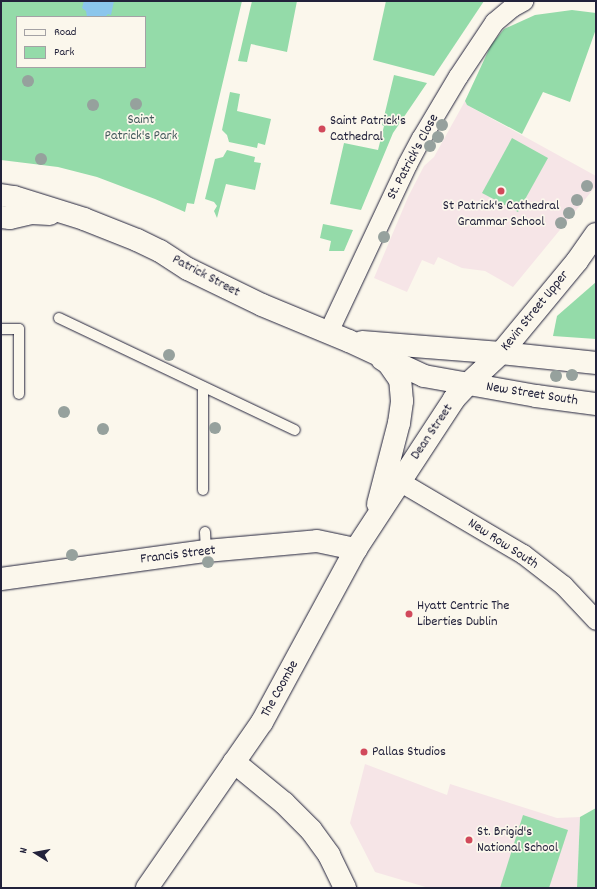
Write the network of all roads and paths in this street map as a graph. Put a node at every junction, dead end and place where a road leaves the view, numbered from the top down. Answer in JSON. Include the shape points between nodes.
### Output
{"nodes":[{"id":1,"x":523,"y":1,"type":"edge"},
{"id":2,"x":1,"y":195,"type":"edge"},
{"id":3,"x":63,"y":214,"type":"junction"},
{"id":4,"x":1,"y":217,"type":"edge"},
{"id":5,"x":596,"y":234,"type":"edge"},
{"id":6,"x":59,"y":318,"type":"dead end"},
{"id":7,"x":1,"y":328,"type":"edge"},
{"id":8,"x":328,"y":332,"type":"junction"},
{"id":9,"x":349,"y":341,"type":"junction"},
{"id":10,"x":501,"y":353,"type":"junction"},
{"id":11,"x":596,"y":363,"type":"edge"},
{"id":12,"x":468,"y":384,"type":"junction"},
{"id":13,"x":203,"y":387,"type":"junction"},
{"id":14,"x":18,"y":394,"type":"dead end"},
{"id":15,"x":596,"y":404,"type":"edge"},
{"id":16,"x":295,"y":430,"type":"dead end"},
{"id":17,"x":399,"y":481,"type":"junction"},
{"id":18,"x":203,"y":490,"type":"dead end"},
{"id":19,"x":370,"y":527,"type":"junction"},
{"id":20,"x":356,"y":549,"type":"junction"},
{"id":21,"x":1,"y":579,"type":"edge"},
{"id":22,"x":596,"y":620,"type":"edge"},
{"id":23,"x":234,"y":762,"type":"junction"},
{"id":24,"x":147,"y":888,"type":"edge"},
{"id":25,"x":345,"y":888,"type":"edge"}],
"edges":[{"from":1,"to":8,"type":"street","name":"St. Patrick's Close","via":[[494,22],[428,125]]},
{"from":2,"to":3,"type":"main road","name":"Patrick Street"},
{"from":3,"to":4,"type":"main road","name":"Patrick Street","via":[[32,213],[10,218]]},
{"from":3,"to":8,"type":"main road","name":"Patrick Street","via":[[84,219],[137,240],[188,269],[262,305]]},
{"from":5,"to":10,"type":"main road","name":"Kevin Street Upper"},
{"from":6,"to":13,"type":"lane"},
{"from":7,"to":14,"type":"lane","via":[[19,329]]},
{"from":8,"to":9,"type":"main road","name":"Patrick Street"},
{"from":9,"to":10,"type":"main road","name":"Patrick Street"},
{"from":9,"to":12,"type":"main road","name":"Patrick Street","via":[[424,376]]},
{"from":9,"to":19,"type":"main road","via":[[388,363],[400,380],[401,414]]},
{"from":10,"to":11,"type":"main road"},
{"from":10,"to":12,"type":"main road","name":"Kevin Street Upper"},
{"from":12,"to":15,"type":"main road","name":"New Street South"},
{"from":12,"to":17,"type":"main road","name":"Dean Street","via":[[454,399]]},
{"from":13,"to":16,"type":"lane"},
{"from":13,"to":18,"type":"lane"},
{"from":17,"to":19,"type":"main road","name":"The Coombe"},
{"from":17,"to":22,"type":"street","name":"New Row South","via":[[523,554],[563,585]]},
{"from":19,"to":20,"type":"main road","name":"The Coombe"},
{"from":20,"to":21,"type":"main road","name":"Francis Street","via":[[317,541],[206,542]]},
{"from":20,"to":23,"type":"main road","name":"The Coombe","via":[[264,717]]},
{"from":23,"to":24,"type":"main road","name":"The Coombe"},
{"from":23,"to":25,"type":"main road","via":[[284,803],[311,830],[329,855]]}]}
